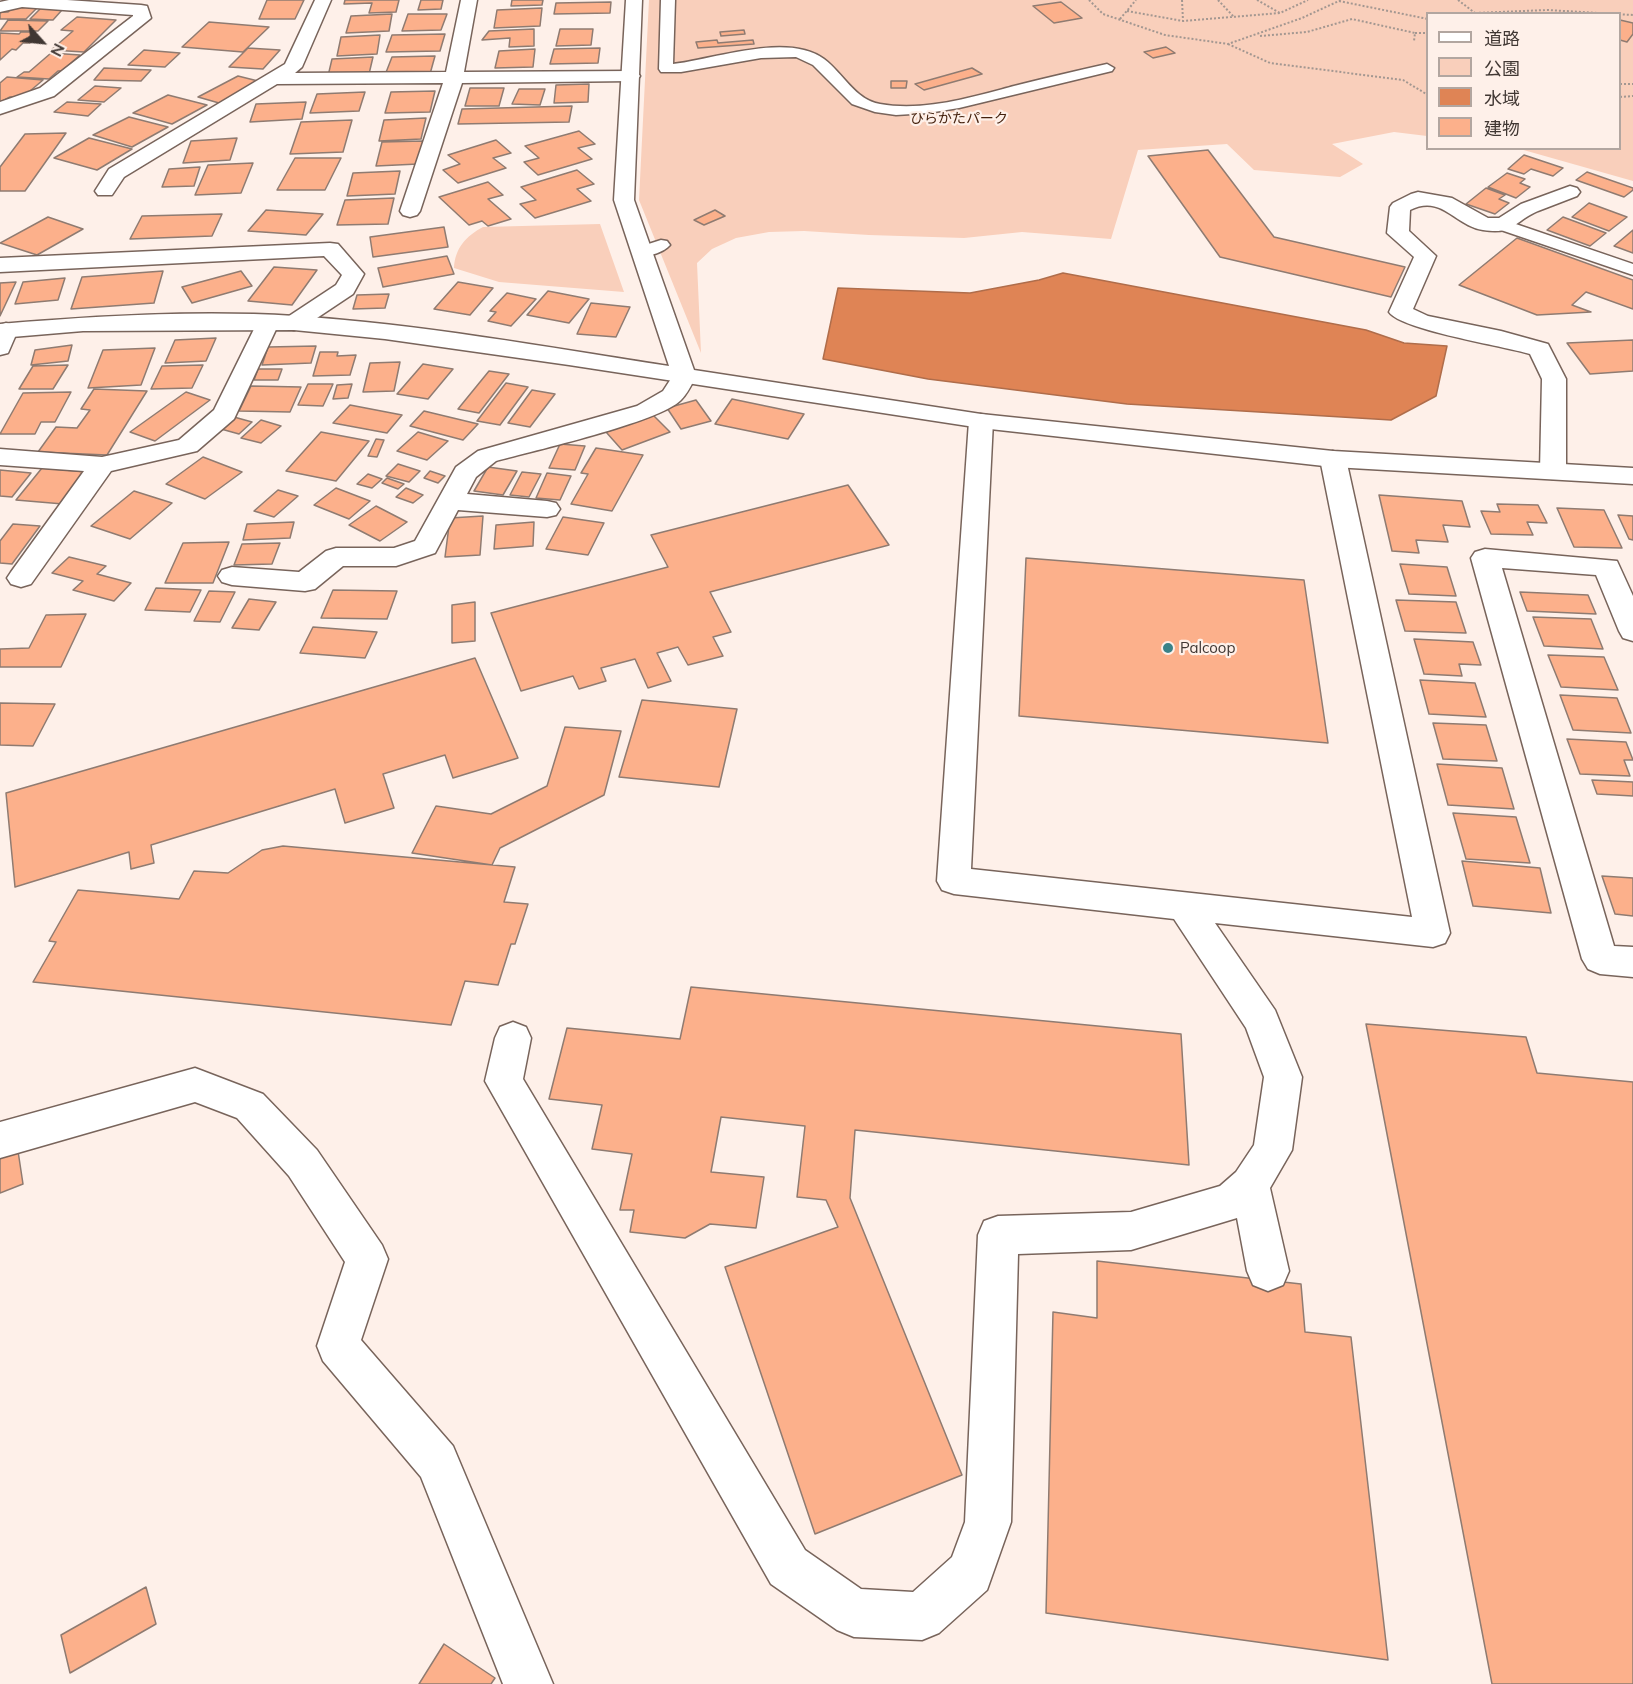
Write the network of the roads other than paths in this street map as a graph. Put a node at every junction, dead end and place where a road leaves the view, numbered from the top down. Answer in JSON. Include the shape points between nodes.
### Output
{"nodes":[{"id":1,"x":323,"y":0,"type":"edge"},
{"id":2,"x":469,"y":0,"type":"edge"},
{"id":3,"x":634,"y":0,"type":"edge"},
{"id":4,"x":668,"y":0,"type":"edge"},
{"id":5,"x":31,"y":2,"type":"edge"},
{"id":6,"x":0,"y":7,"type":"edge"},
{"id":7,"x":1107,"y":68,"type":"dead end"},
{"id":8,"x":631,"y":76,"type":"junction"},
{"id":9,"x":454,"y":78,"type":"junction"},
{"id":10,"x":276,"y":79,"type":"junction"},
{"id":11,"x":0,"y":108,"type":"edge"},
{"id":12,"x":1538,"y":180,"type":"dead end"},
{"id":13,"x":105,"y":191,"type":"dead end"},
{"id":14,"x":410,"y":211,"type":"dead end"},
{"id":15,"x":1504,"y":225,"type":"junction"},
{"id":16,"x":661,"y":245,"type":"dead end"},
{"id":17,"x":642,"y":252,"type":"junction"},
{"id":18,"x":0,"y":265,"type":"edge"},
{"id":19,"x":1633,"y":270,"type":"edge"},
{"id":20,"x":268,"y":323,"type":"junction"},
{"id":21,"x":294,"y":323,"type":"junction"},
{"id":22,"x":2,"y":336,"type":"edge"},
{"id":23,"x":684,"y":376,"type":"junction"},
{"id":24,"x":981,"y":421,"type":"junction"},
{"id":25,"x":0,"y":457,"type":"edge"},
{"id":26,"x":1333,"y":459,"type":"junction"},
{"id":27,"x":102,"y":465,"type":"junction"},
{"id":28,"x":1553,"y":471,"type":"junction"},
{"id":29,"x":1633,"y":476,"type":"edge"},
{"id":30,"x":450,"y":501,"type":"junction"},
{"id":31,"x":547,"y":509,"type":"dead end"},
{"id":32,"x":232,"y":576,"type":"dead end"},
{"id":33,"x":21,"y":578,"type":"dead end"},
{"id":34,"x":1633,"y":631,"type":"edge"},
{"id":35,"x":1185,"y":908,"type":"junction"},
{"id":36,"x":1633,"y":962,"type":"edge"},
{"id":37,"x":513,"y":1038,"type":"dead end"},
{"id":38,"x":0,"y":1140,"type":"edge"},
{"id":39,"x":1250,"y":1185,"type":"junction"},
{"id":40,"x":1268,"y":1271,"type":"dead end"},
{"id":41,"x":528,"y":1684,"type":"edge"}],
"edges":[{"from":1,"to":10,"type":"street","via":[[293,67]]},
{"from":2,"to":9,"type":"street"},
{"from":3,"to":8,"type":"street"},
{"from":4,"to":7,"type":"lane","via":[[666,69],[777,52],[808,55],[854,99],[877,108],[911,111],[944,107]]},
{"from":5,"to":6,"type":"street"},
{"from":5,"to":11,"type":"street","via":[[141,10],[142,18],[47,92]]},
{"from":8,"to":9,"type":"street"},
{"from":8,"to":17,"type":"street","via":[[624,200]]},
{"from":9,"to":10,"type":"street"},
{"from":9,"to":14,"type":"street"},
{"from":10,"to":13,"type":"street","via":[[116,174]]},
{"from":12,"to":15,"type":"street","via":[[1578,195],[1528,208]]},
{"from":15,"to":19,"type":"lane"},
{"from":15,"to":28,"type":"street","via":[[1483,224],[1445,202],[1418,198],[1400,207],[1398,233],[1425,256],[1400,312],[1421,322],[1540,349],[1554,379]]},
{"from":16,"to":17,"type":"lane"},
{"from":17,"to":23,"type":"street"},
{"from":18,"to":21,"type":"street","via":[[330,249],[353,274],[345,289]]},
{"from":20,"to":21,"type":"street"},
{"from":20,"to":22,"type":"street","via":[[118,323]]},
{"from":20,"to":27,"type":"street","via":[[225,414],[188,446]]},
{"from":21,"to":23,"type":"street","via":[[385,332]]},
{"from":23,"to":24,"type":"street"},
{"from":23,"to":30,"type":"street","via":[[672,396],[646,411],[487,456],[465,473]]},
{"from":24,"to":26,"type":"street"},
{"from":24,"to":35,"type":"street","via":[[954,881]]},
{"from":25,"to":27,"type":"street"},
{"from":26,"to":28,"type":"street"},
{"from":26,"to":35,"type":"street","via":[[1433,933]]},
{"from":27,"to":33,"type":"street"},
{"from":28,"to":29,"type":"street"},
{"from":30,"to":31,"type":"street"},
{"from":30,"to":32,"type":"street","via":[[425,547],[396,557],[336,557],[305,582]]},
{"from":34,"to":36,"type":"street","via":[[1607,567],[1485,558],[1600,958]]},
{"from":35,"to":39,"type":"street","via":[[1262,1021],[1283,1077],[1273,1150]]},
{"from":37,"to":39,"type":"street","via":[[504,1081],[788,1567],[854,1613],[922,1616],[970,1574],[988,1522],[999,1235],[1131,1231],[1232,1201]]},
{"from":38,"to":41,"type":"street","via":[[195,1085],[250,1106],[303,1163],[367,1259],[338,1346],[437,1462]]},
{"from":39,"to":40,"type":"street"}]}
